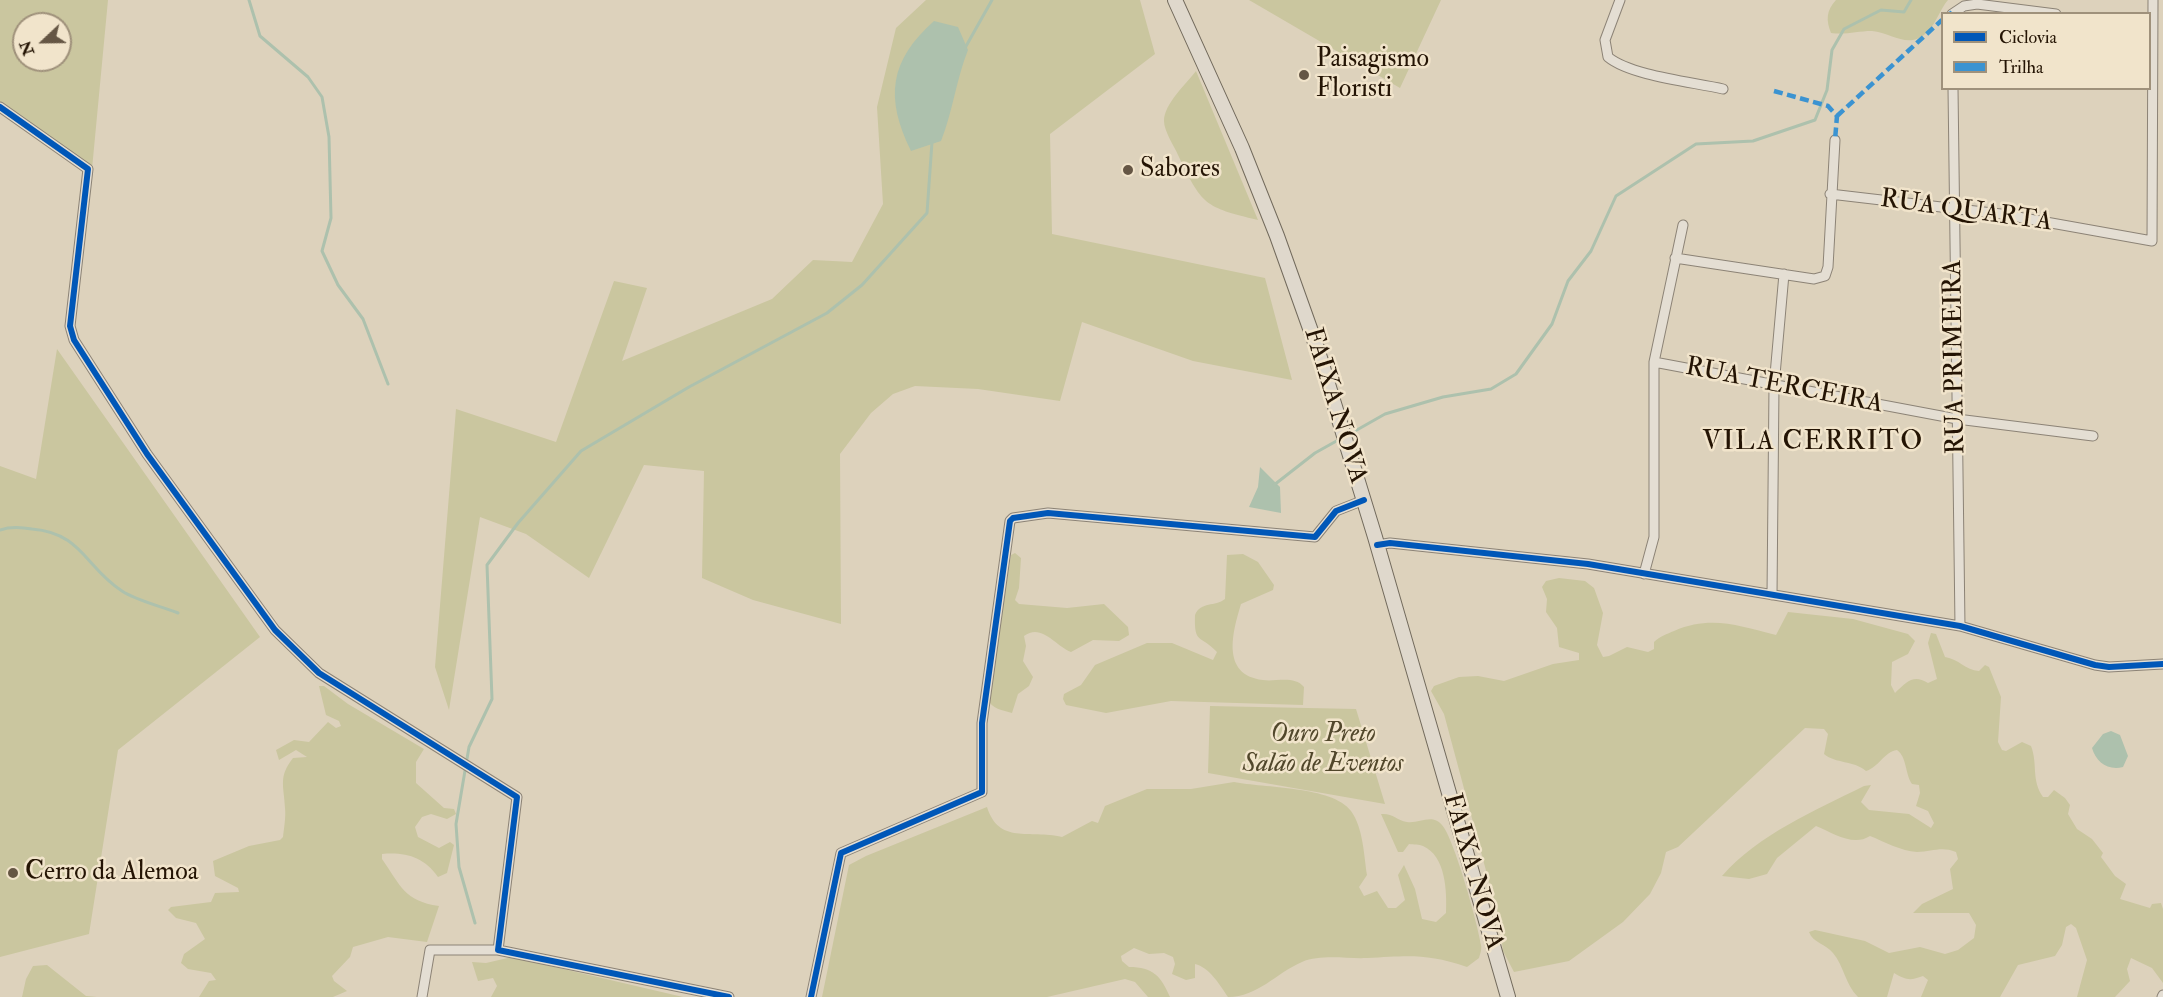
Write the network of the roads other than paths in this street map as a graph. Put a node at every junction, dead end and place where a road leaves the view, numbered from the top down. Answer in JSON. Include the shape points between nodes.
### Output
{"nodes":[{"id":1,"x":1175,"y":0,"type":"edge"},
{"id":2,"x":1620,"y":0,"type":"edge"},
{"id":3,"x":2153,"y":0,"type":"edge"},
{"id":4,"x":1954,"y":12,"type":"edge"},
{"id":5,"x":2042,"y":12,"type":"edge"},
{"id":6,"x":2151,"y":20,"type":"edge"},
{"id":7,"x":1723,"y":89,"type":"dead end"},
{"id":8,"x":1953,"y":90,"type":"edge"},
{"id":9,"x":0,"y":107,"type":"edge"},
{"id":10,"x":1835,"y":140,"type":"dead end"},
{"id":11,"x":1830,"y":194,"type":"junction"},
{"id":12,"x":1954,"y":209,"type":"junction"},
{"id":13,"x":1683,"y":225,"type":"dead end"},
{"id":14,"x":1675,"y":258,"type":"junction"},
{"id":15,"x":1784,"y":274,"type":"junction"},
{"id":16,"x":1654,"y":362,"type":"junction"},
{"id":17,"x":1774,"y":386,"type":"junction"},
{"id":18,"x":1957,"y":419,"type":"junction"},
{"id":19,"x":2093,"y":436,"type":"dead end"},
{"id":20,"x":1364,"y":501,"type":"junction"},
{"id":21,"x":1377,"y":546,"type":"junction"},
{"id":22,"x":1644,"y":574,"type":"junction"},
{"id":23,"x":1772,"y":595,"type":"junction"},
{"id":24,"x":1960,"y":626,"type":"junction"},
{"id":25,"x":2163,"y":664,"type":"edge"},
{"id":26,"x":498,"y":950,"type":"junction"},
{"id":27,"x":422,"y":997,"type":"edge"},
{"id":28,"x":729,"y":997,"type":"edge"},
{"id":29,"x":811,"y":997,"type":"edge"},
{"id":30,"x":1508,"y":997,"type":"edge"}],
"edges":[{"from":1,"to":20,"type":"highway","name":"FAIXA NOVA","via":[[1277,236],[1323,366]]},
{"from":2,"to":7,"type":"street","via":[[1605,40],[1605,51],[1613,61]]},
{"from":3,"to":6,"type":"street"},
{"from":4,"to":5,"type":"street","via":[[1977,4]]},
{"from":6,"to":12,"type":"street","name":"RUA QUARTA","via":[[2152,241]]},
{"from":8,"to":12,"type":"street","name":"RUA PRIMEIRA"},
{"from":9,"to":26,"type":"street","via":[[88,169],[70,326],[74,340],[147,454],[275,630],[319,673],[517,797]]},
{"from":10,"to":11,"type":"street"},
{"from":11,"to":12,"type":"street","name":"RUA QUARTA"},
{"from":11,"to":15,"type":"street","via":[[1825,276],[1820,279]]},
{"from":12,"to":18,"type":"street","name":"RUA PRIMEIRA"},
{"from":13,"to":14,"type":"street"},
{"from":14,"to":15,"type":"street"},
{"from":14,"to":16,"type":"street"},
{"from":15,"to":17,"type":"street"},
{"from":16,"to":17,"type":"street","name":"RUA TERCEIRA"},
{"from":16,"to":22,"type":"street","via":[[1654,537]]},
{"from":17,"to":18,"type":"street","name":"RUA TERCEIRA"},
{"from":17,"to":23,"type":"street"},
{"from":18,"to":19,"type":"street","name":"RUA TERCEIRA"},
{"from":18,"to":24,"type":"street","name":"RUA PRIMEIRA"},
{"from":20,"to":21,"type":"highway","name":"FAIXA NOVA"},
{"from":20,"to":29,"type":"street","via":[[1336,511],[1315,537],[1048,513],[1010,520],[982,723],[982,792],[841,853]]},
{"from":21,"to":22,"type":"street","via":[[1390,543],[1588,564]]},
{"from":21,"to":30,"type":"highway","name":"FAIXA NOVA"},
{"from":22,"to":23,"type":"street"},
{"from":23,"to":24,"type":"street"},
{"from":24,"to":25,"type":"street","via":[[2095,665]]},
{"from":26,"to":27,"type":"street","via":[[430,950]]},
{"from":26,"to":28,"type":"street"}]}
